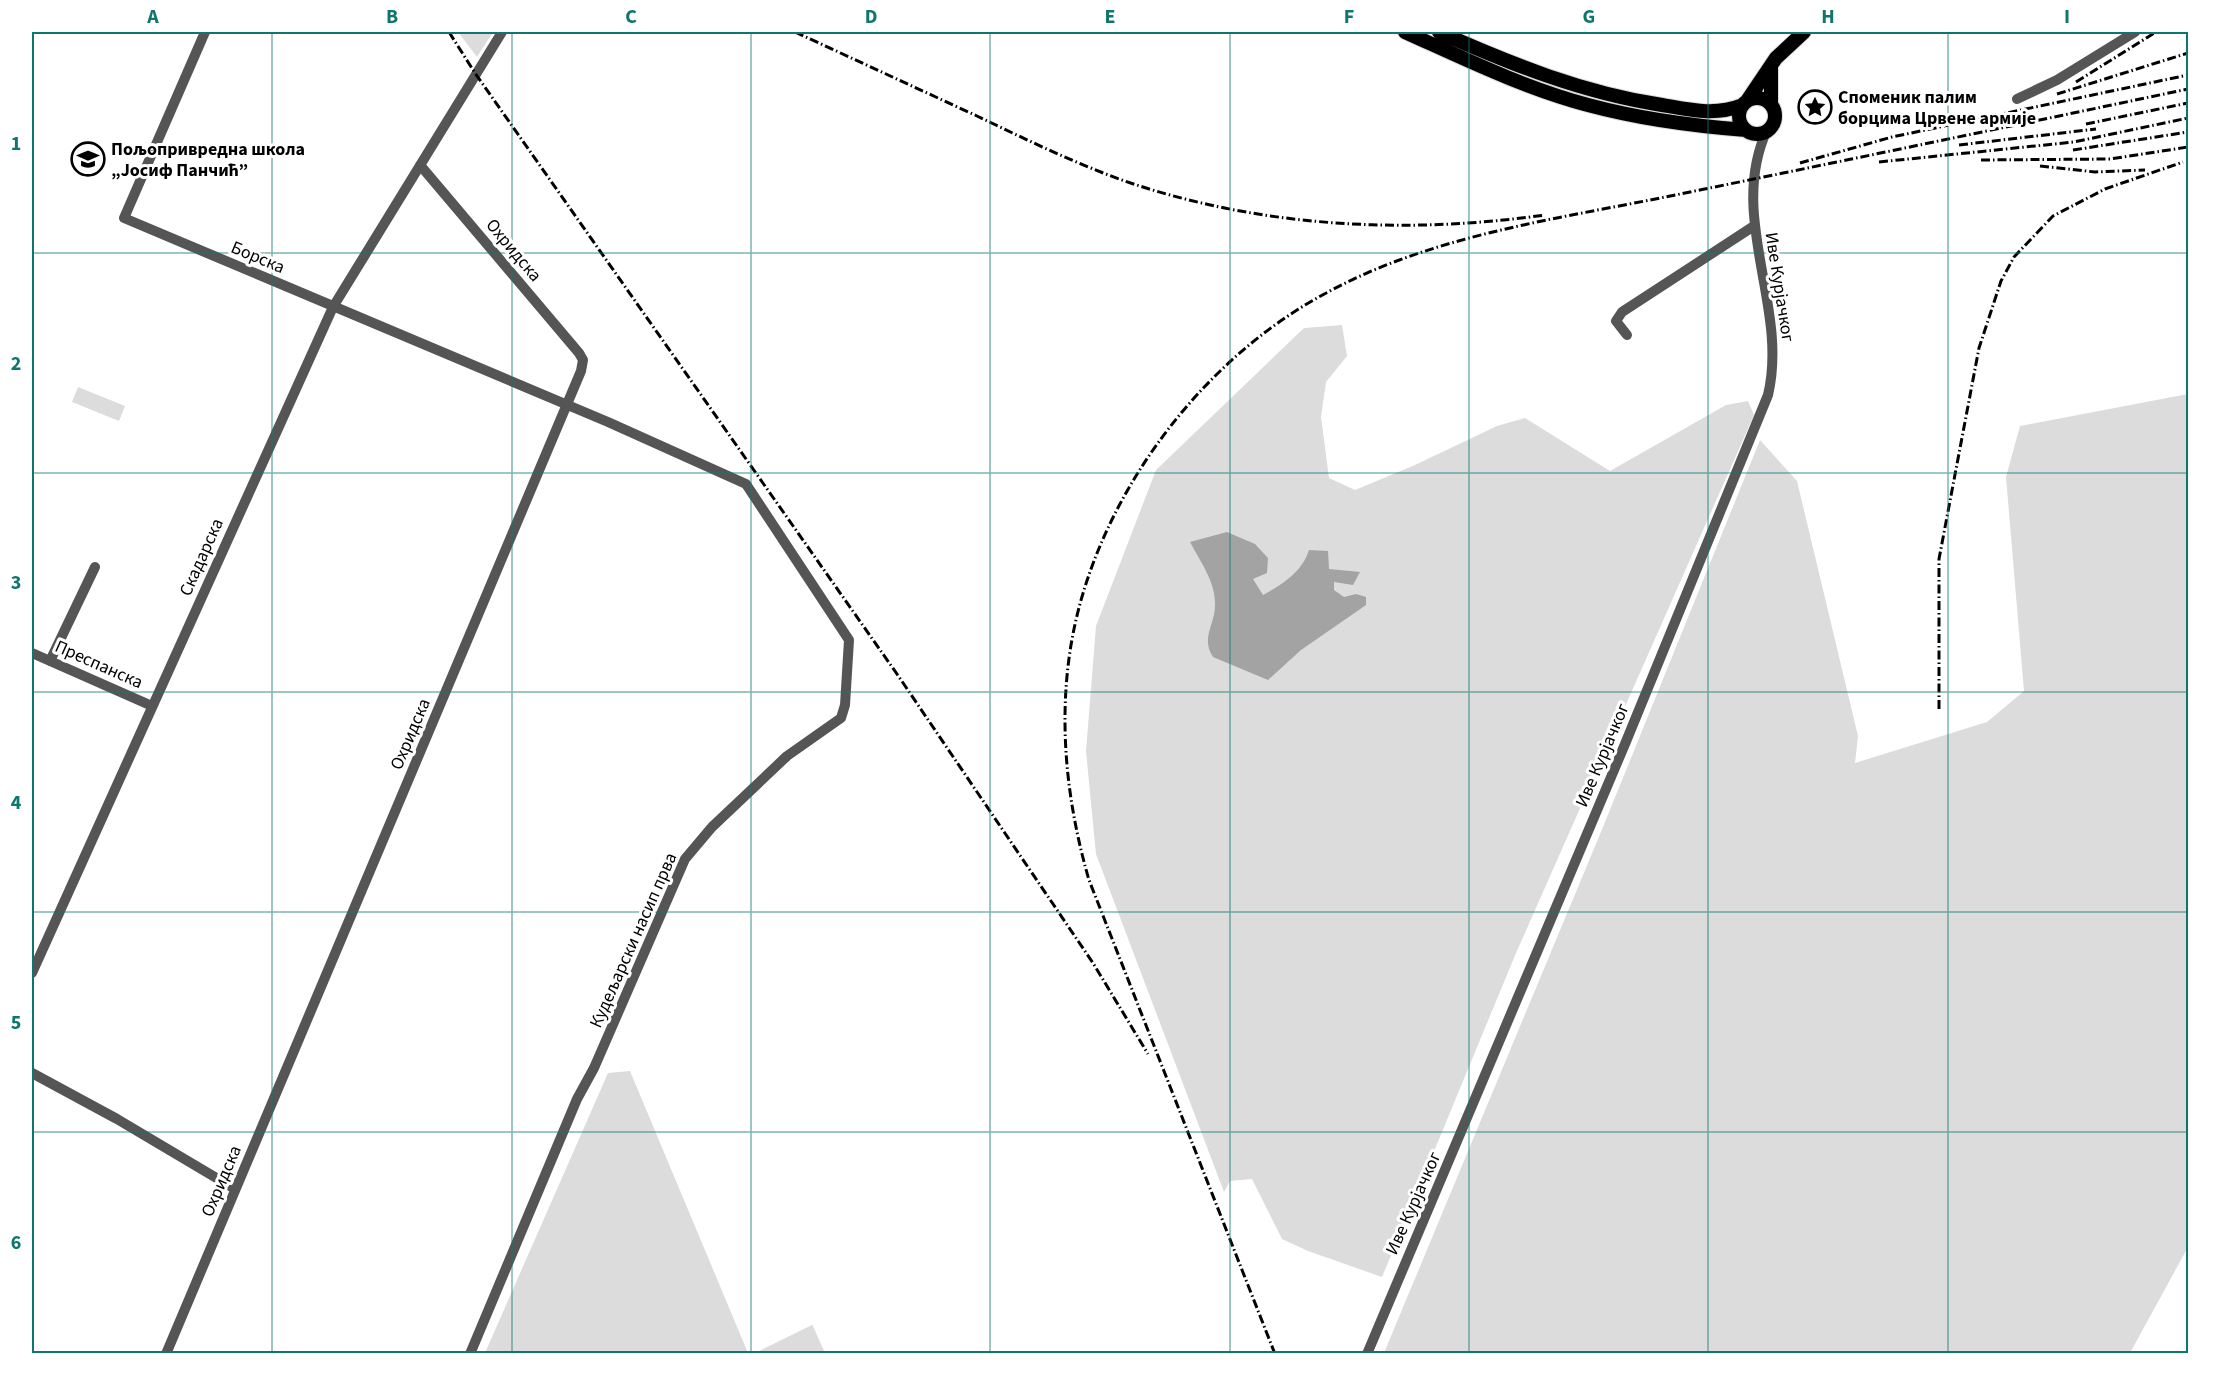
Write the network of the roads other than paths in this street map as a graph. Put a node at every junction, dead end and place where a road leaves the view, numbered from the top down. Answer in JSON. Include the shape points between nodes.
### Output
{"nodes":[{"id":1,"x":205,"y":32,"type":"edge"},
{"id":2,"x":502,"y":32,"type":"edge"},
{"id":3,"x":1405,"y":32,"type":"edge"},
{"id":4,"x":1439,"y":32,"type":"edge"},
{"id":5,"x":1804,"y":32,"type":"edge"},
{"id":6,"x":2135,"y":32,"type":"edge"},
{"id":7,"x":1771,"y":66,"type":"junction"},
{"id":8,"x":2017,"y":99,"type":"dead end"},
{"id":9,"x":1745,"y":103,"type":"junction"},
{"id":10,"x":1771,"y":104,"type":"junction"},
{"id":11,"x":1747,"y":130,"type":"junction"},
{"id":12,"x":1767,"y":130,"type":"junction"},
{"id":13,"x":1759,"y":152,"type":"junction"},
{"id":14,"x":420,"y":165,"type":"junction"},
{"id":15,"x":1754,"y":226,"type":"junction"},
{"id":16,"x":333,"y":307,"type":"junction"},
{"id":17,"x":1627,"y":335,"type":"dead end"},
{"id":18,"x":567,"y":406,"type":"junction"},
{"id":19,"x":95,"y":567,"type":"dead end"},
{"id":20,"x":32,"y":653,"type":"edge"},
{"id":21,"x":50,"y":661,"type":"junction"},
{"id":22,"x":152,"y":706,"type":"junction"},
{"id":23,"x":32,"y":973,"type":"edge"},
{"id":24,"x":32,"y":1073,"type":"edge"},
{"id":25,"x":235,"y":1189,"type":"junction"},
{"id":26,"x":166,"y":1353,"type":"edge"},
{"id":27,"x":470,"y":1353,"type":"edge"},
{"id":28,"x":1367,"y":1353,"type":"edge"}],
"edges":[{"from":1,"to":16,"type":"street","name":"Борска","via":[[124,218]]},
{"from":2,"to":14,"type":"street","name":"Скадарска"},
{"from":3,"to":11,"type":"main road","via":[[1516,81],[1587,105],[1664,121]]},
{"from":4,"to":9,"type":"main road","via":[[1522,68],[1621,98],[1708,112],[1725,111]]},
{"from":5,"to":7,"type":"main road","via":[[1785,47]]},
{"from":6,"to":8,"type":"street","via":[[2057,80]]},
{"from":7,"to":9,"type":"main road"},
{"from":7,"to":10,"type":"main road"},
{"from":9,"to":10,"type":"main road","via":[[1757,98]]},
{"from":9,"to":11,"type":"main road","via":[[1740,118]]},
{"from":10,"to":12,"type":"main road","via":[[1775,119]]},
{"from":11,"to":12,"type":"main road"},
{"from":11,"to":13,"type":"street"},
{"from":12,"to":13,"type":"street","name":"Иве Курјачког"},
{"from":13,"to":15,"type":"street","name":"Иве Курјачког"},
{"from":14,"to":16,"type":"street","name":"Скадарска"},
{"from":14,"to":18,"type":"street","name":"Охридска","via":[[579,353],[583,360],[581,371]]},
{"from":15,"to":17,"type":"street","via":[[1622,312],[1616,321]]},
{"from":15,"to":28,"type":"street","name":"Иве Курјачког","via":[[1774,351],[1768,395]]},
{"from":16,"to":18,"type":"street","name":"Борска"},
{"from":16,"to":22,"type":"street","name":"Скадарска"},
{"from":18,"to":25,"type":"street","name":"Охридска"},
{"from":18,"to":27,"type":"street","name":"Кудељарски насип прва","via":[[747,484],[849,640],[845,705],[841,718],[787,756],[712,827],[685,860],[577,1099]]},
{"from":19,"to":21,"type":"street"},
{"from":20,"to":21,"type":"street","name":"Преспанска"},
{"from":21,"to":22,"type":"street","name":"Преспанска"},
{"from":22,"to":23,"type":"street","name":"Скадарска"},
{"from":24,"to":25,"type":"street"},
{"from":25,"to":26,"type":"street","name":"Охридска"}]}
